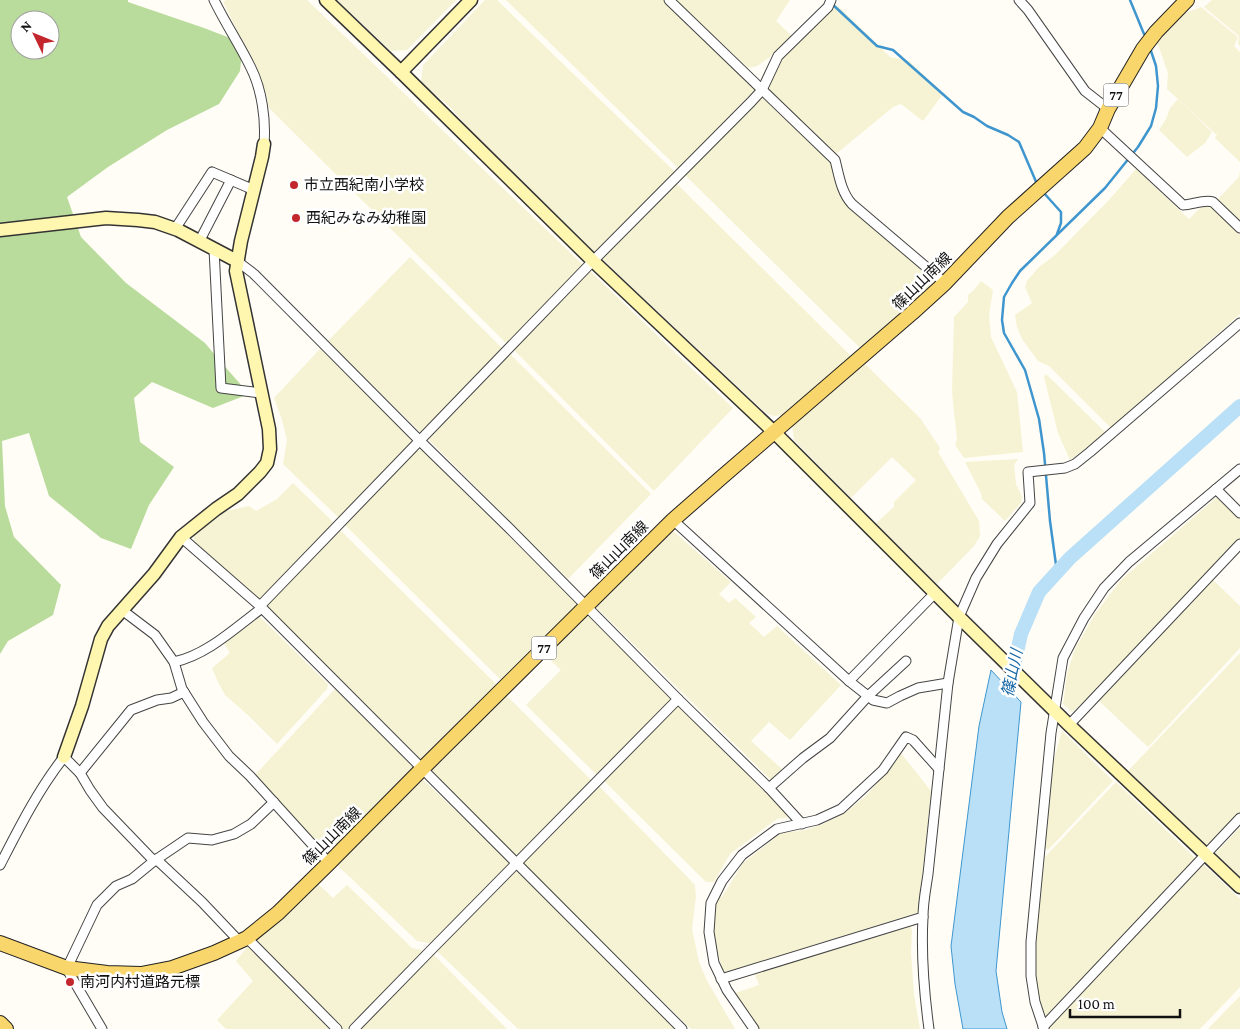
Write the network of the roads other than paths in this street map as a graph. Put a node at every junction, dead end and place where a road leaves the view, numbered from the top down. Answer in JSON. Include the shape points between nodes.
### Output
{"nodes":[{"id":1,"x":214,"y":0,"type":"edge"},
{"id":2,"x":326,"y":0,"type":"edge"},
{"id":3,"x":471,"y":0,"type":"edge"},
{"id":4,"x":669,"y":0,"type":"edge"},
{"id":5,"x":831,"y":0,"type":"edge"},
{"id":6,"x":1020,"y":0,"type":"edge"},
{"id":7,"x":1187,"y":0,"type":"edge"},
{"id":8,"x":402,"y":72,"type":"junction"},
{"id":9,"x":762,"y":90,"type":"junction"},
{"id":10,"x":1108,"y":109,"type":"junction"},
{"id":11,"x":1100,"y":128,"type":"junction"},
{"id":12,"x":264,"y":144,"type":"joint"},
{"id":13,"x":231,"y":180,"type":"junction"},
{"id":14,"x":254,"y":190,"type":"junction"},
{"id":15,"x":1240,"y":228,"type":"edge"},
{"id":16,"x":175,"y":229,"type":"junction"},
{"id":17,"x":0,"y":230,"type":"edge"},
{"id":18,"x":199,"y":242,"type":"junction"},
{"id":19,"x":214,"y":250,"type":"junction"},
{"id":20,"x":237,"y":261,"type":"junction"},
{"id":21,"x":593,"y":261,"type":"junction"},
{"id":22,"x":945,"y":283,"type":"junction"},
{"id":23,"x":1240,"y":322,"type":"edge"},
{"id":24,"x":261,"y":393,"type":"junction"},
{"id":25,"x":774,"y":432,"type":"junction"},
{"id":26,"x":420,"y":441,"type":"junction"},
{"id":27,"x":1240,"y":469,"type":"edge"},
{"id":28,"x":1216,"y":490,"type":"junction"},
{"id":29,"x":1240,"y":513,"type":"edge"},
{"id":30,"x":673,"y":520,"type":"junction"},
{"id":31,"x":181,"y":537,"type":"junction"},
{"id":32,"x":1240,"y":544,"type":"edge"},
{"id":33,"x":935,"y":593,"type":"junction"},
{"id":34,"x":586,"y":606,"type":"junction"},
{"id":35,"x":261,"y":607,"type":"junction"},
{"id":36,"x":122,"y":610,"type":"junction"},
{"id":37,"x":962,"y":620,"type":"junction"},
{"id":38,"x":174,"y":662,"type":"junction"},
{"id":39,"x":906,"y":662,"type":"dead end"},
{"id":40,"x":849,"y":681,"type":"junction"},
{"id":41,"x":948,"y":682,"type":"junction"},
{"id":42,"x":184,"y":692,"type":"junction"},
{"id":43,"x":868,"y":696,"type":"junction"},
{"id":44,"x":678,"y":699,"type":"junction"},
{"id":45,"x":1053,"y":708,"type":"junction"},
{"id":46,"x":1069,"y":725,"type":"junction"},
{"id":47,"x":64,"y":757,"type":"junction"},
{"id":48,"x":423,"y":768,"type":"junction"},
{"id":49,"x":939,"y":769,"type":"junction"},
{"id":50,"x":80,"y":773,"type":"junction"},
{"id":51,"x":769,"y":788,"type":"junction"},
{"id":52,"x":274,"y":802,"type":"junction"},
{"id":53,"x":1240,"y":818,"type":"edge"},
{"id":54,"x":802,"y":824,"type":"junction"},
{"id":55,"x":1205,"y":854,"type":"junction"},
{"id":56,"x":155,"y":860,"type":"junction"},
{"id":57,"x":517,"y":862,"type":"junction"},
{"id":58,"x":329,"y":863,"type":"junction"},
{"id":59,"x":0,"y":866,"type":"edge"},
{"id":60,"x":1240,"y":887,"type":"edge"},
{"id":61,"x":922,"y":916,"type":"junction"},
{"id":62,"x":243,"y":940,"type":"junction"},
{"id":63,"x":0,"y":943,"type":"edge"},
{"id":64,"x":68,"y":968,"type":"junction"},
{"id":65,"x":721,"y":979,"type":"junction"},
{"id":66,"x":0,"y":1023,"type":"edge"},
{"id":67,"x":1043,"y":1028,"type":"edge"},
{"id":68,"x":6,"y":1029,"type":"edge"},
{"id":69,"x":102,"y":1029,"type":"edge"},
{"id":70,"x":337,"y":1029,"type":"edge"},
{"id":71,"x":354,"y":1029,"type":"edge"},
{"id":72,"x":682,"y":1029,"type":"edge"},
{"id":73,"x":754,"y":1029,"type":"edge"},
{"id":74,"x":930,"y":1029,"type":"edge"}],
"edges":[{"from":1,"to":12,"type":"street","via":[[252,69],[264,116]]},
{"from":2,"to":8,"type":"street"},
{"from":3,"to":8,"type":"street"},
{"from":4,"to":9,"type":"street"},
{"from":5,"to":9,"type":"street","via":[[828,7],[778,56]]},
{"from":6,"to":10,"type":"street","via":[[1085,91]]},
{"from":7,"to":10,"type":"main road","name":"篠山山南線","number":"77","via":[[1143,49]]},
{"from":8,"to":21,"type":"street"},
{"from":9,"to":21,"type":"street"},
{"from":9,"to":22,"type":"street","via":[[835,160],[847,198]]},
{"from":10,"to":11,"type":"main road","name":"篠山山南線","number":"77"},
{"from":11,"to":15,"type":"street","via":[[1183,205],[1213,202]]},
{"from":11,"to":22,"type":"main road","name":"篠山山南線","number":"77","via":[[1085,148],[1008,217]]},
{"from":12,"to":14,"type":"street"},
{"from":13,"to":14,"type":"street"},
{"from":13,"to":16,"type":"street","via":[[212,172]]},
{"from":13,"to":18,"type":"street"},
{"from":14,"to":20,"type":"street"},
{"from":16,"to":17,"type":"street","via":[[155,222],[106,218]]},
{"from":16,"to":18,"type":"street"},
{"from":18,"to":19,"type":"street"},
{"from":19,"to":20,"type":"street"},
{"from":19,"to":24,"type":"street","via":[[221,388]]},
{"from":20,"to":24,"type":"street","via":[[239,288]]},
{"from":20,"to":26,"type":"street","via":[[254,274]]},
{"from":21,"to":25,"type":"street"},
{"from":21,"to":26,"type":"street"},
{"from":22,"to":25,"type":"main road","name":"篠山山南線","number":"77"},
{"from":23,"to":37,"type":"street","via":[[1075,464],[1028,472],[1030,503],[997,544],[976,578]]},
{"from":24,"to":31,"type":"street","via":[[269,429],[267,462],[238,494]]},
{"from":25,"to":30,"type":"main road","name":"篠山山南線","number":"77"},
{"from":25,"to":33,"type":"street"},
{"from":26,"to":34,"type":"street"},
{"from":26,"to":35,"type":"street"},
{"from":27,"to":28,"type":"street"},
{"from":28,"to":29,"type":"street"},
{"from":28,"to":45,"type":"street","via":[[1129,562],[1104,588],[1063,658]]},
{"from":30,"to":34,"type":"main road","name":"篠山山南線","number":"77"},
{"from":30,"to":40,"type":"street"},
{"from":31,"to":35,"type":"street"},
{"from":31,"to":36,"type":"street"},
{"from":32,"to":46,"type":"street"},
{"from":33,"to":37,"type":"street"},
{"from":33,"to":40,"type":"street"},
{"from":34,"to":44,"type":"street"},
{"from":34,"to":48,"type":"main road","name":"篠山山南線","number":"77"},
{"from":35,"to":38,"type":"street","via":[[204,651]]},
{"from":35,"to":48,"type":"street"},
{"from":36,"to":38,"type":"street","via":[[156,635]]},
{"from":36,"to":47,"type":"street","via":[[101,639]]},
{"from":37,"to":41,"type":"street"},
{"from":37,"to":45,"type":"street"},
{"from":38,"to":42,"type":"street"},
{"from":39,"to":43,"type":"street"},
{"from":40,"to":43,"type":"street"},
{"from":41,"to":43,"type":"street","via":[[918,688],[887,703]]},
{"from":41,"to":49,"type":"street"},
{"from":42,"to":50,"type":"street","via":[[130,710]]},
{"from":42,"to":52,"type":"street","via":[[229,756]]},
{"from":43,"to":51,"type":"street","via":[[830,738]]},
{"from":44,"to":51,"type":"street"},
{"from":44,"to":57,"type":"street"},
{"from":45,"to":46,"type":"street"},
{"from":45,"to":67,"type":"street","via":[[1030,942],[1031,976]]},
{"from":46,"to":55,"type":"street"},
{"from":47,"to":50,"type":"street"},
{"from":47,"to":59,"type":"street","via":[[24,818]]},
{"from":48,"to":57,"type":"street"},
{"from":48,"to":58,"type":"main road","name":"篠山山南線","number":"77"},
{"from":49,"to":54,"type":"street","via":[[914,740],[906,737],[883,770],[841,809]]},
{"from":49,"to":61,"type":"street"},
{"from":50,"to":56,"type":"street","via":[[103,808]]},
{"from":51,"to":54,"type":"street"},
{"from":52,"to":56,"type":"street","via":[[251,824],[234,834],[212,840],[188,838]]},
{"from":52,"to":58,"type":"street"},
{"from":53,"to":55,"type":"street"},
{"from":54,"to":65,"type":"street","via":[[777,829],[742,855],[722,881],[711,903],[708,932]]},
{"from":55,"to":60,"type":"street"},
{"from":55,"to":67,"type":"street"},
{"from":56,"to":62,"type":"street"},
{"from":56,"to":64,"type":"street","via":[[132,879],[116,886],[97,905]]},
{"from":57,"to":71,"type":"street"},
{"from":57,"to":72,"type":"street"},
{"from":58,"to":62,"type":"main road","name":"篠山山南線","number":"77","via":[[278,913]]},
{"from":61,"to":65,"type":"street"},
{"from":61,"to":74,"type":"street","via":[[925,1002]]},
{"from":62,"to":64,"type":"main road","name":"篠山山南線","number":"77","via":[[172,968],[141,974]]},
{"from":62,"to":70,"type":"street"},
{"from":63,"to":64,"type":"main road","name":"篠山山南線","number":"77"},
{"from":64,"to":69,"type":"street"},
{"from":65,"to":73,"type":"street"},
{"from":66,"to":68,"type":"main road"}]}
